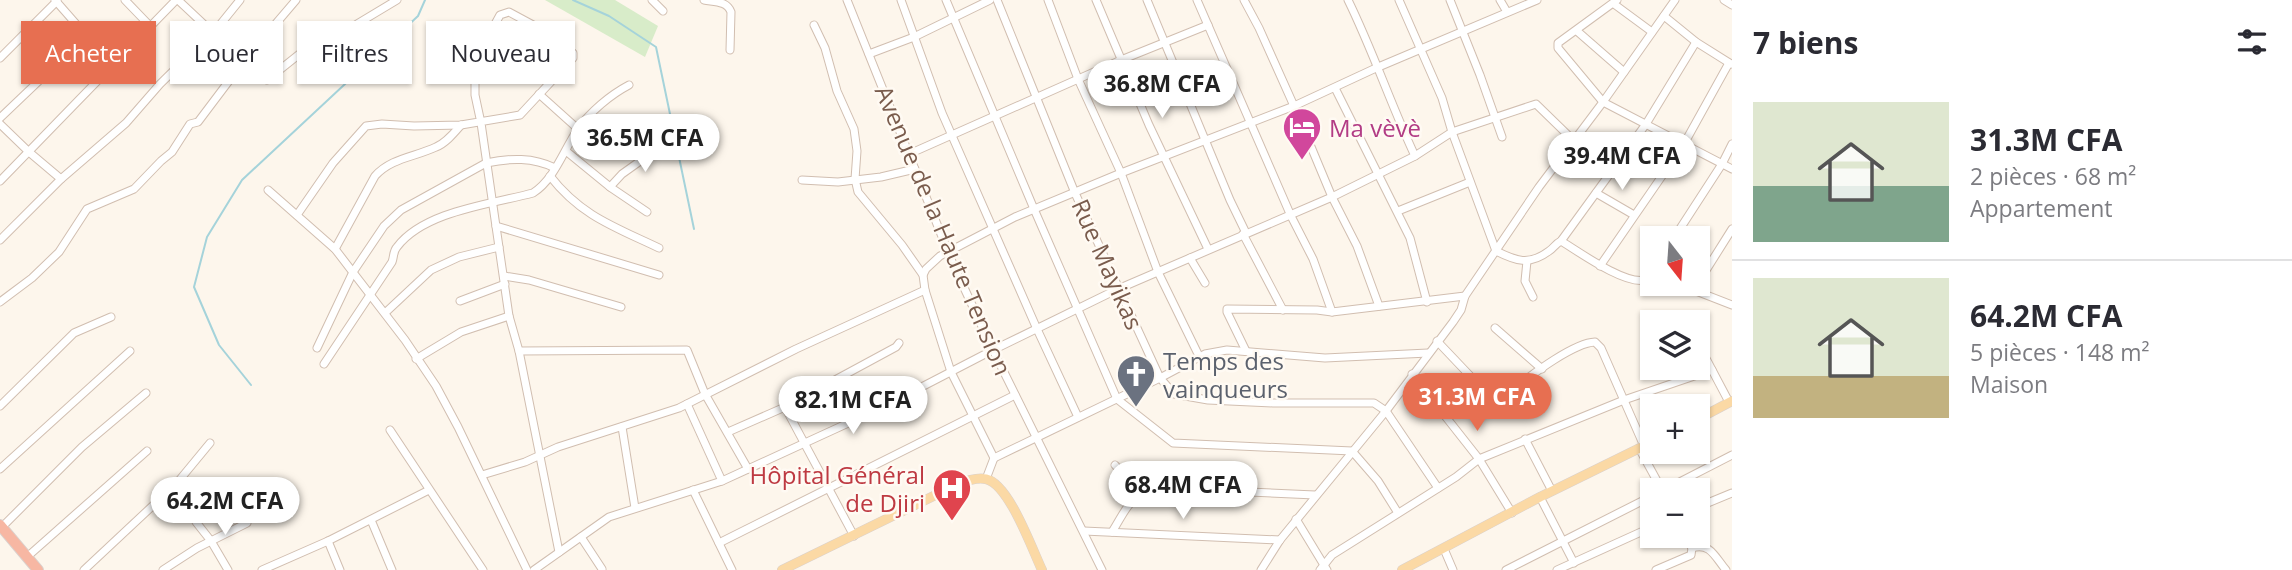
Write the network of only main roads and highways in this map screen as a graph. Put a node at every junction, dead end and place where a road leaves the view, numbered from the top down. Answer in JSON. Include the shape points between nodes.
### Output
{"nodes":[{"id":1,"x":1730,"y":402,"type":"edge"},
{"id":2,"x":1710,"y":412,"type":"edge"},
{"id":3,"x":1640,"y":447,"type":"edge"},
{"id":4,"x":1,"y":526,"type":"edge"},
{"id":5,"x":38,"y":570,"type":"edge"},
{"id":6,"x":782,"y":570,"type":"edge"},
{"id":7,"x":1042,"y":570,"type":"edge"},
{"id":8,"x":1402,"y":570,"type":"edge"}],
"edges":[{"from":1,"to":2,"type":"main road"},
{"from":3,"to":8,"type":"main road"},
{"from":4,"to":5,"type":"highway"},
{"from":6,"to":7,"type":"main road","via":[[954,486],[986,479],[1004,492]]}]}
